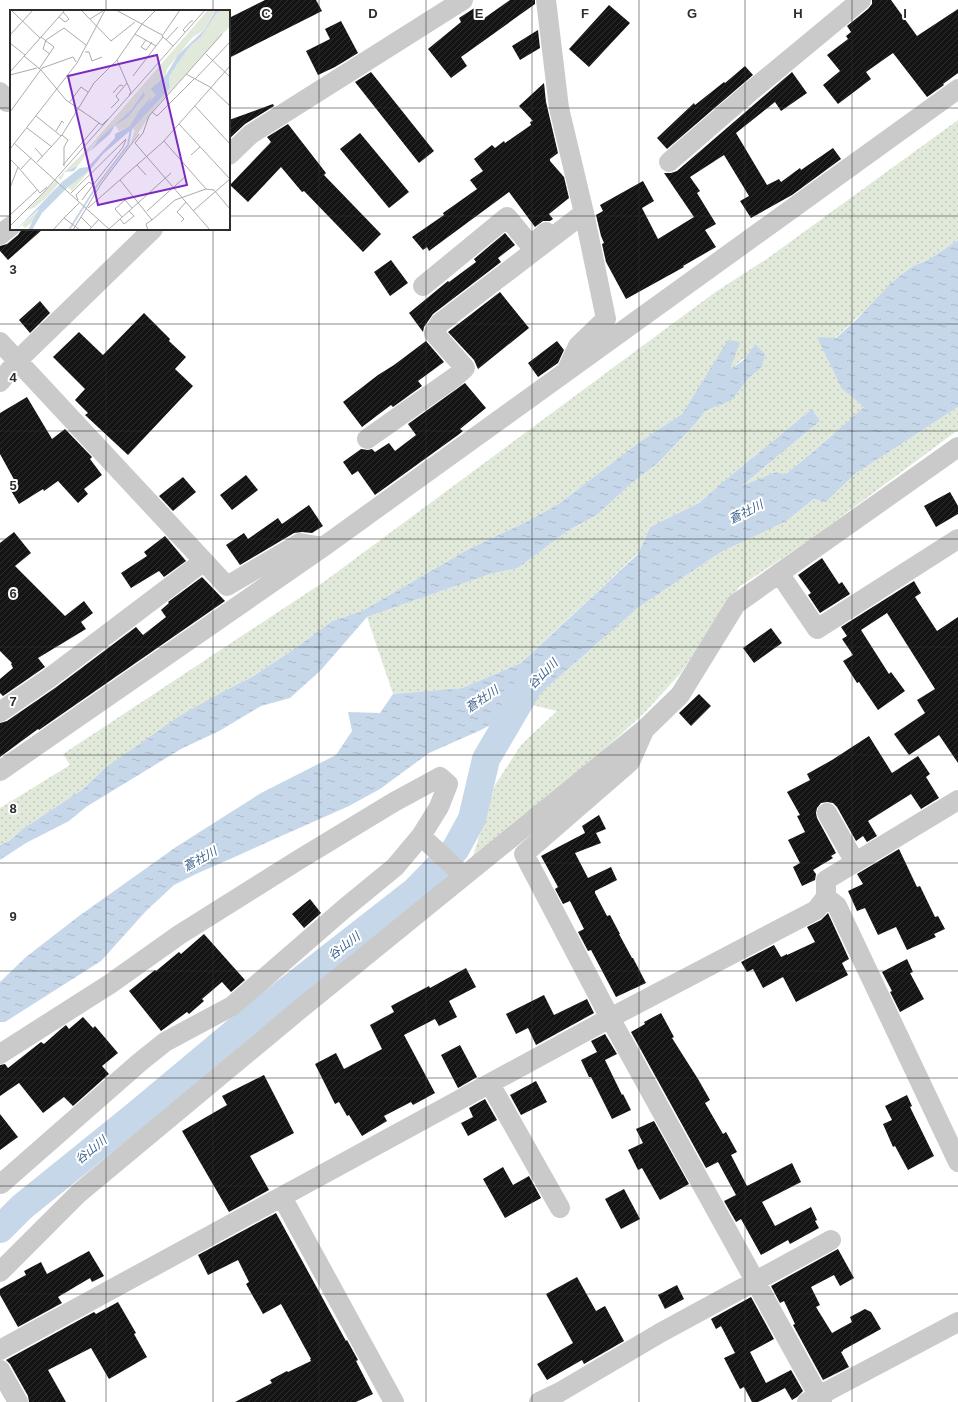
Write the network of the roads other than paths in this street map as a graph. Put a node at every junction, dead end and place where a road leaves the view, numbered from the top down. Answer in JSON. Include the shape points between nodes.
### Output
{"nodes":[{"id":1,"x":463,"y":0,"type":"edge"},
{"id":2,"x":546,"y":0,"type":"edge"},
{"id":3,"x":861,"y":0,"type":"edge"},
{"id":4,"x":958,"y":89,"type":"edge"},
{"id":5,"x":0,"y":92,"type":"edge"},
{"id":6,"x":10,"y":100,"type":"edge"},
{"id":7,"x":230,"y":154,"type":"edge"},
{"id":8,"x":668,"y":162,"type":"dead end"},
{"id":9,"x":582,"y":207,"type":"junction"},
{"id":10,"x":10,"y":227,"type":"edge"},
{"id":11,"x":152,"y":230,"type":"edge"},
{"id":12,"x":0,"y":235,"type":"edge"},
{"id":13,"x":422,"y":286,"type":"dead end"},
{"id":14,"x":0,"y":342,"type":"edge"},
{"id":15,"x":17,"y":361,"type":"junction"},
{"id":16,"x":566,"y":372,"type":"junction"},
{"id":17,"x":0,"y":382,"type":"edge"},
{"id":18,"x":367,"y":440,"type":"dead end"},
{"id":19,"x":958,"y":447,"type":"edge"},
{"id":20,"x":958,"y":540,"type":"edge"},
{"id":21,"x":323,"y":547,"type":"junction"},
{"id":22,"x":204,"y":561,"type":"junction"},
{"id":23,"x":779,"y":573,"type":"junction"},
{"id":24,"x":0,"y":712,"type":"edge"},
{"id":25,"x":645,"y":729,"type":"junction"},
{"id":26,"x":0,"y":771,"type":"edge"},
{"id":27,"x":958,"y":800,"type":"edge"},
{"id":28,"x":827,"y":813,"type":"dead end"},
{"id":29,"x":421,"y":836,"type":"junction"},
{"id":30,"x":855,"y":862,"type":"junction"},
{"id":31,"x":464,"y":875,"type":"junction"},
{"id":32,"x":826,"y":897,"type":"junction"},
{"id":33,"x":610,"y":1018,"type":"junction"},
{"id":34,"x":0,"y":1054,"type":"edge"},
{"id":35,"x":490,"y":1084,"type":"junction"},
{"id":36,"x":958,"y":1162,"type":"edge"},
{"id":37,"x":0,"y":1184,"type":"edge"},
{"id":38,"x":282,"y":1197,"type":"junction"},
{"id":39,"x":560,"y":1208,"type":"dead end"},
{"id":40,"x":831,"y":1240,"type":"dead end"},
{"id":41,"x":0,"y":1272,"type":"edge"},
{"id":42,"x":755,"y":1281,"type":"junction"},
{"id":43,"x":958,"y":1322,"type":"edge"},
{"id":44,"x":0,"y":1350,"type":"edge"},
{"id":45,"x":0,"y":1370,"type":"edge"},
{"id":46,"x":816,"y":1400,"type":"edge"},
{"id":47,"x":18,"y":1402,"type":"edge"},
{"id":48,"x":394,"y":1402,"type":"edge"},
{"id":49,"x":539,"y":1402,"type":"edge"}],
"edges":[{"from":1,"to":7,"type":"street","via":[[251,134]]},
{"from":2,"to":9,"type":"street","via":[[559,108]]},
{"from":3,"to":8,"type":"street"},
{"from":4,"to":16,"type":"street"},
{"from":5,"to":6,"type":"street","via":[[7,102]]},
{"from":9,"to":13,"type":"street","via":[[531,246],[507,218]]},
{"from":9,"to":16,"type":"street","via":[[606,319],[578,346]]},
{"from":9,"to":18,"type":"street","via":[[440,323],[434,334],[465,368]]},
{"from":10,"to":12,"type":"street"},
{"from":11,"to":15,"type":"street"},
{"from":14,"to":15,"type":"street"},
{"from":15,"to":17,"type":"street"},
{"from":15,"to":22,"type":"street"},
{"from":16,"to":21,"type":"street"},
{"from":19,"to":23,"type":"street"},
{"from":20,"to":23,"type":"street","via":[[817,629]]},
{"from":21,"to":22,"type":"street","via":[[300,543],[227,586]]},
{"from":21,"to":26,"type":"street"},
{"from":22,"to":24,"type":"street","via":[[48,679]]},
{"from":23,"to":25,"type":"street","via":[[736,604],[680,695]]},
{"from":25,"to":31,"type":"street"},
{"from":25,"to":33,"type":"street","via":[[630,762],[524,854]]},
{"from":27,"to":30,"type":"street"},
{"from":28,"to":30,"type":"street"},
{"from":29,"to":31,"type":"street"},
{"from":29,"to":34,"type":"street","via":[[439,807],[448,784],[440,777],[394,802],[179,935],[110,984]]},
{"from":29,"to":37,"type":"street","via":[[395,867],[232,1006],[165,1042]]},
{"from":30,"to":32,"type":"street","via":[[826,880]]},
{"from":31,"to":41,"type":"street","via":[[79,1194]]},
{"from":32,"to":33,"type":"street","via":[[816,910]]},
{"from":32,"to":36,"type":"street","via":[[837,906]]},
{"from":33,"to":35,"type":"street"},
{"from":33,"to":42,"type":"street"},
{"from":35,"to":38,"type":"street"},
{"from":35,"to":39,"type":"street"},
{"from":38,"to":44,"type":"street"},
{"from":38,"to":48,"type":"street"},
{"from":40,"to":42,"type":"street"},
{"from":42,"to":46,"type":"street"},
{"from":42,"to":49,"type":"street"},
{"from":43,"to":46,"type":"street"},
{"from":45,"to":47,"type":"street"}]}
